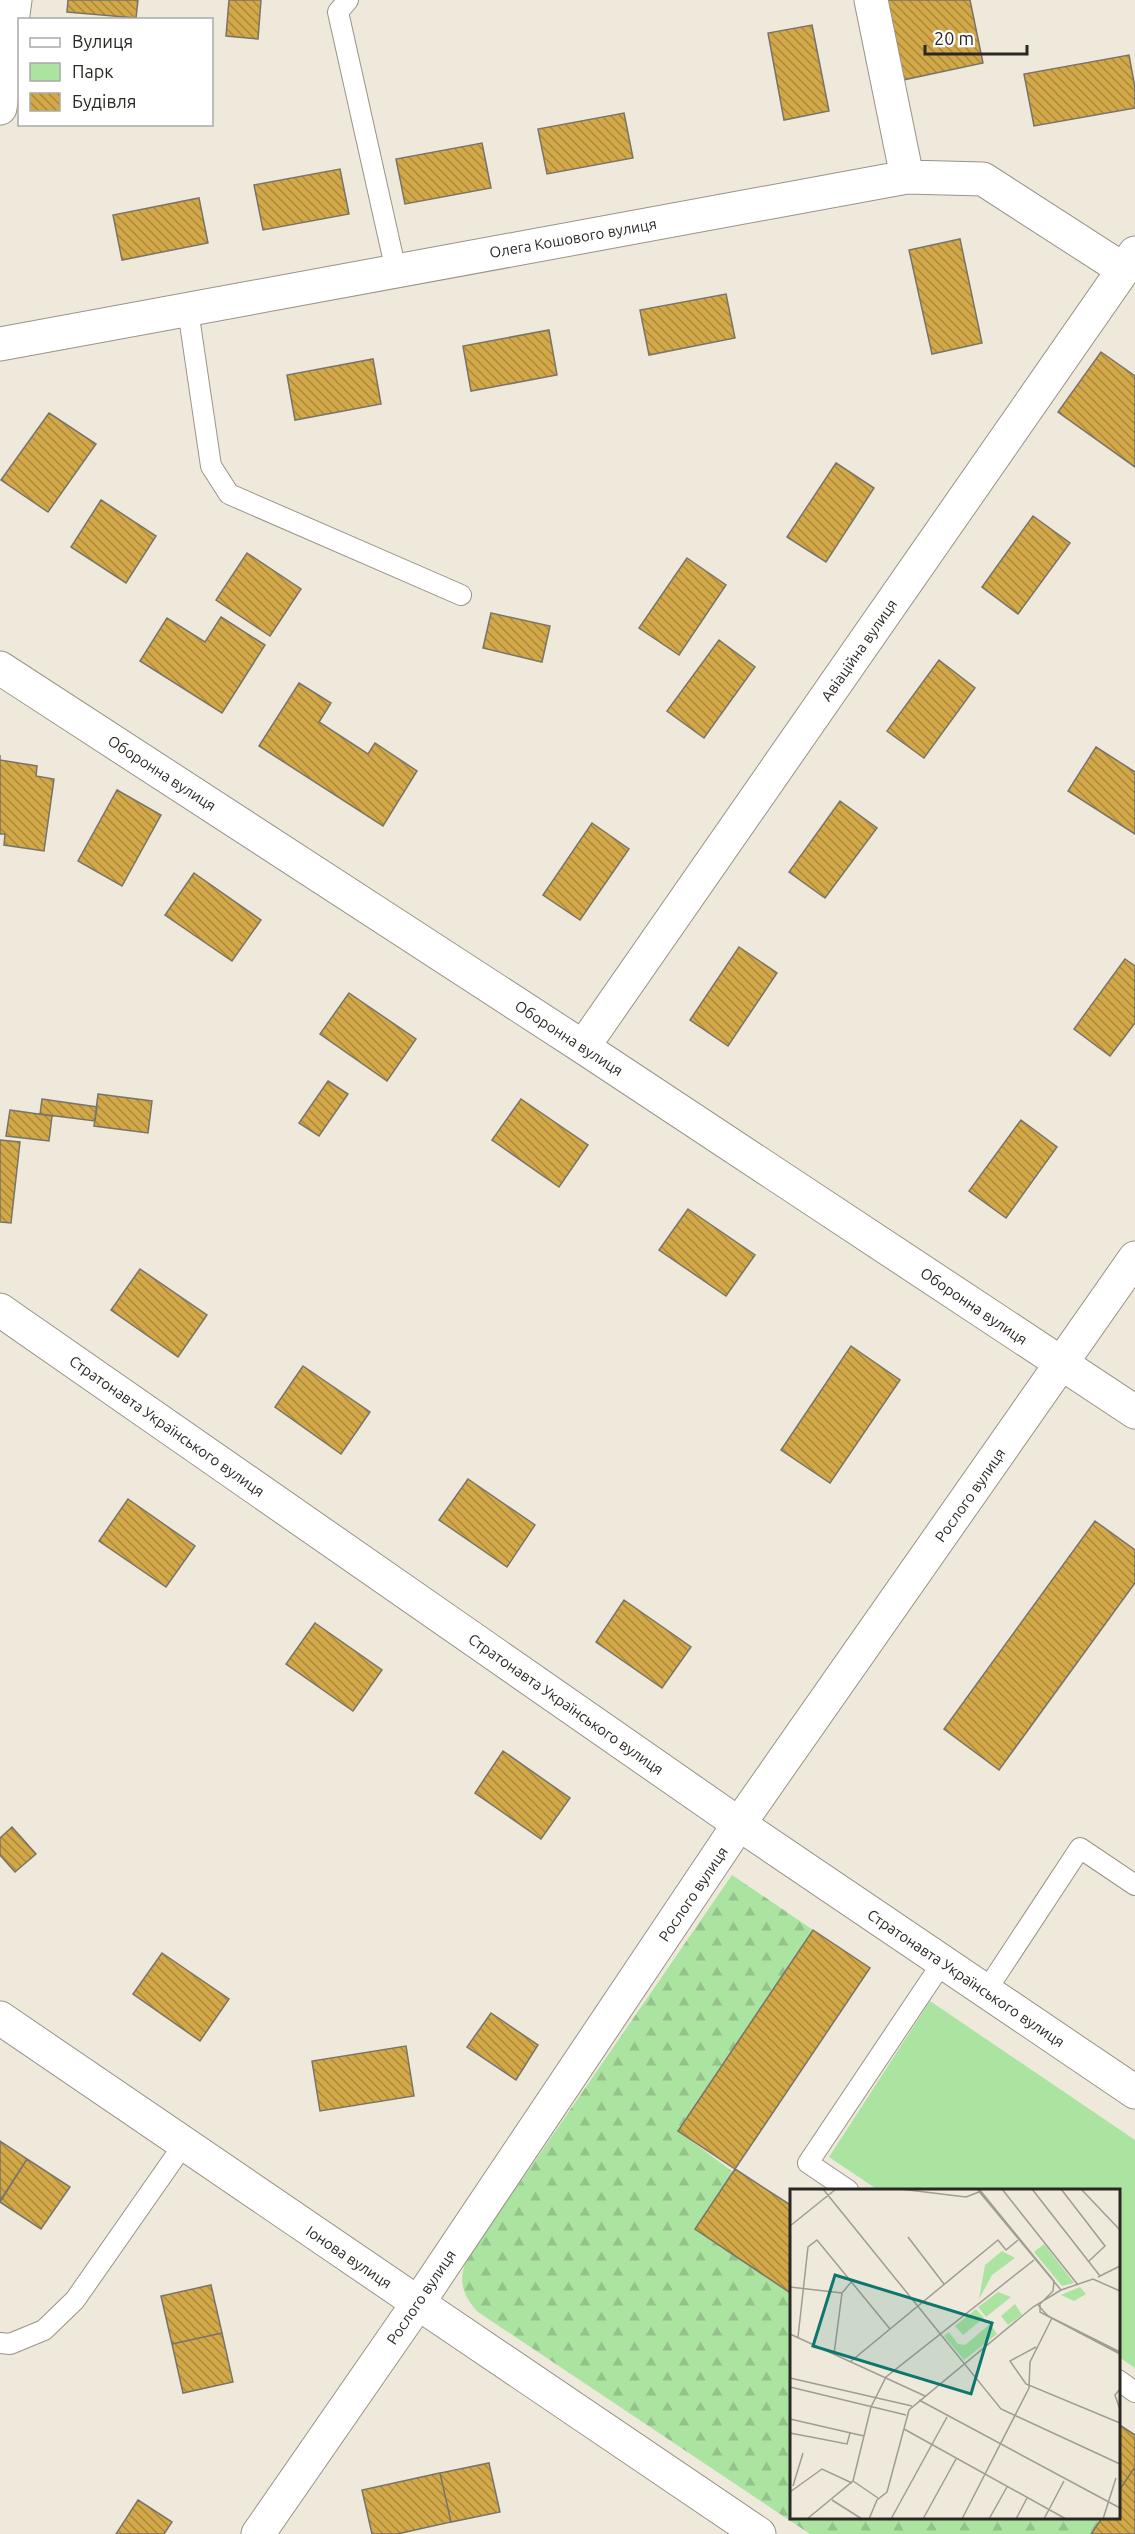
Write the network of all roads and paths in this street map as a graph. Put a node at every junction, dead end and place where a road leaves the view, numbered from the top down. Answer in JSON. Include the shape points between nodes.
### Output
{"nodes":[{"id":1,"x":15,"y":0,"type":"edge"},
{"id":2,"x":348,"y":0,"type":"edge"},
{"id":3,"x":871,"y":0,"type":"edge"},
{"id":4,"x":0,"y":108,"type":"edge"},
{"id":5,"x":907,"y":177,"type":"junction"},
{"id":6,"x":1131,"y":268,"type":"edge"},
{"id":7,"x":396,"y":271,"type":"junction"},
{"id":8,"x":188,"y":310,"type":"junction"},
{"id":9,"x":0,"y":344,"type":"edge"},
{"id":10,"x":461,"y":596,"type":"dead end"},
{"id":11,"x":0,"y":668,"type":"edge"},
{"id":12,"x":583,"y":1047,"type":"junction"},
{"id":13,"x":1135,"y":1258,"type":"edge"},
{"id":14,"x":0,"y":1310,"type":"edge"},
{"id":15,"x":1062,"y":1364,"type":"junction"},
{"id":16,"x":1135,"y":1413,"type":"edge"},
{"id":17,"x":740,"y":1824,"type":"junction"},
{"id":18,"x":1135,"y":1885,"type":"edge"},
{"id":19,"x":942,"y":1963,"type":"junction"},
{"id":20,"x":986,"y":1991,"type":"junction"},
{"id":21,"x":0,"y":2018,"type":"edge"},
{"id":22,"x":1135,"y":2092,"type":"edge"},
{"id":23,"x":184,"y":2144,"type":"junction"},
{"id":24,"x":847,"y":2189,"type":"edge"},
{"id":25,"x":417,"y":2303,"type":"junction"},
{"id":26,"x":0,"y":2343,"type":"edge"},
{"id":27,"x":1120,"y":2381,"type":"edge"},
{"id":28,"x":1135,"y":2392,"type":"edge"},
{"id":29,"x":258,"y":2534,"type":"edge"},
{"id":30,"x":759,"y":2534,"type":"edge"}],
"edges":[{"from":1,"to":4,"type":"street"},
{"from":2,"to":7,"type":"lane","via":[[338,12]]},
{"from":3,"to":5,"type":"street"},
{"from":5,"to":6,"type":"street","name":"Олега Кошового вулиця","via":[[983,179]]},
{"from":5,"to":7,"type":"street","name":"Олега Кошового вулиця"},
{"from":6,"to":12,"type":"street","name":"Авіаційна вулиця"},
{"from":7,"to":8,"type":"street","name":"Олега Кошового вулиця"},
{"from":8,"to":9,"type":"street","name":"Олега Кошового вулиця"},
{"from":8,"to":10,"type":"lane","via":[[211,466],[229,494]]},
{"from":11,"to":12,"type":"street","name":"Оборонна вулиця"},
{"from":12,"to":15,"type":"street","name":"Оборонна вулиця"},
{"from":13,"to":15,"type":"street","name":"Рослого вулиця"},
{"from":14,"to":17,"type":"street","name":"Стратонавта Українського вулиця"},
{"from":15,"to":16,"type":"street","name":"Оборонна вулиця"},
{"from":15,"to":17,"type":"street","name":"Рослого вулиця"},
{"from":17,"to":19,"type":"street","name":"Стратонавта Українського вулиця"},
{"from":17,"to":25,"type":"street","name":"Рослого вулиця"},
{"from":18,"to":20,"type":"lane","via":[[1080,1848]]},
{"from":19,"to":20,"type":"street","name":"Стратонавта Українського вулиця"},
{"from":19,"to":24,"type":"lane","via":[[808,2163]]},
{"from":20,"to":22,"type":"street","name":"Стратонавта Українського вулиця"},
{"from":21,"to":23,"type":"street","name":"Іонова вулиця"},
{"from":23,"to":25,"type":"street","name":"Іонова вулиця"},
{"from":23,"to":26,"type":"lane","via":[[75,2300],[44,2330],[10,2344]]},
{"from":25,"to":29,"type":"street","name":"Рослого вулиця"},
{"from":25,"to":30,"type":"street","name":"Іонова вулиця"},
{"from":27,"to":28,"type":"lane"}]}
